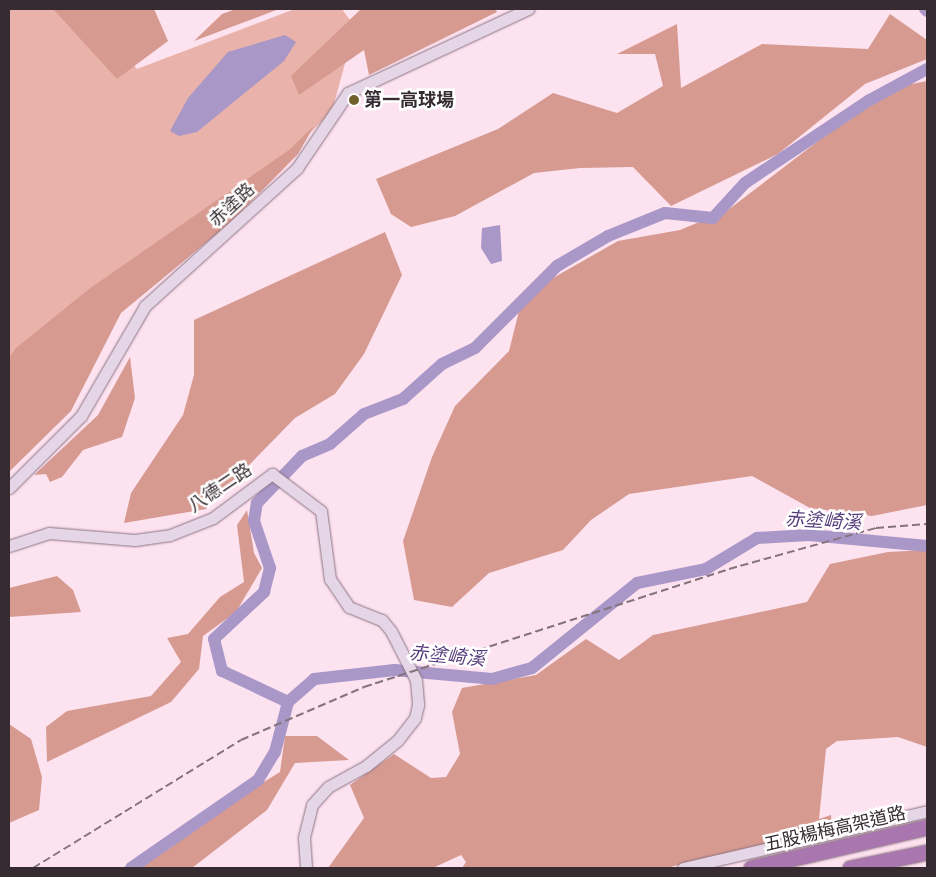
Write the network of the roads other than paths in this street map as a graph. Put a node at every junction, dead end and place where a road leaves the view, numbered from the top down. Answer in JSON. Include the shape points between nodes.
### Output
{"nodes":[{"id":1,"x":528,"y":9,"type":"edge"},
{"id":2,"x":9,"y":488,"type":"edge"},
{"id":3,"x":9,"y":546,"type":"edge"},
{"id":4,"x":927,"y":811,"type":"edge"},
{"id":5,"x":927,"y":827,"type":"edge"},
{"id":6,"x":927,"y":852,"type":"edge"},
{"id":7,"x":306,"y":868,"type":"edge"},
{"id":8,"x":683,"y":868,"type":"edge"},
{"id":9,"x":751,"y":868,"type":"edge"},
{"id":10,"x":850,"y":868,"type":"edge"}],
"edges":[{"from":1,"to":2,"type":"street","name":"赤塗路","via":[[348,93],[297,168],[150,301],[130,327],[81,416]]},
{"from":3,"to":7,"type":"street","name":"八德二路","via":[[49,533],[134,540],[170,535],[213,518],[272,474],[278,474],[321,511],[330,579],[349,607],[382,620],[416,680],[415,718],[398,740],[366,766],[328,787],[312,805],[304,838]]},
{"from":4,"to":8,"type":"street"},
{"from":5,"to":9,"type":"highway","name":"五股楊梅高架道路"},
{"from":6,"to":10,"type":"highway"}]}
